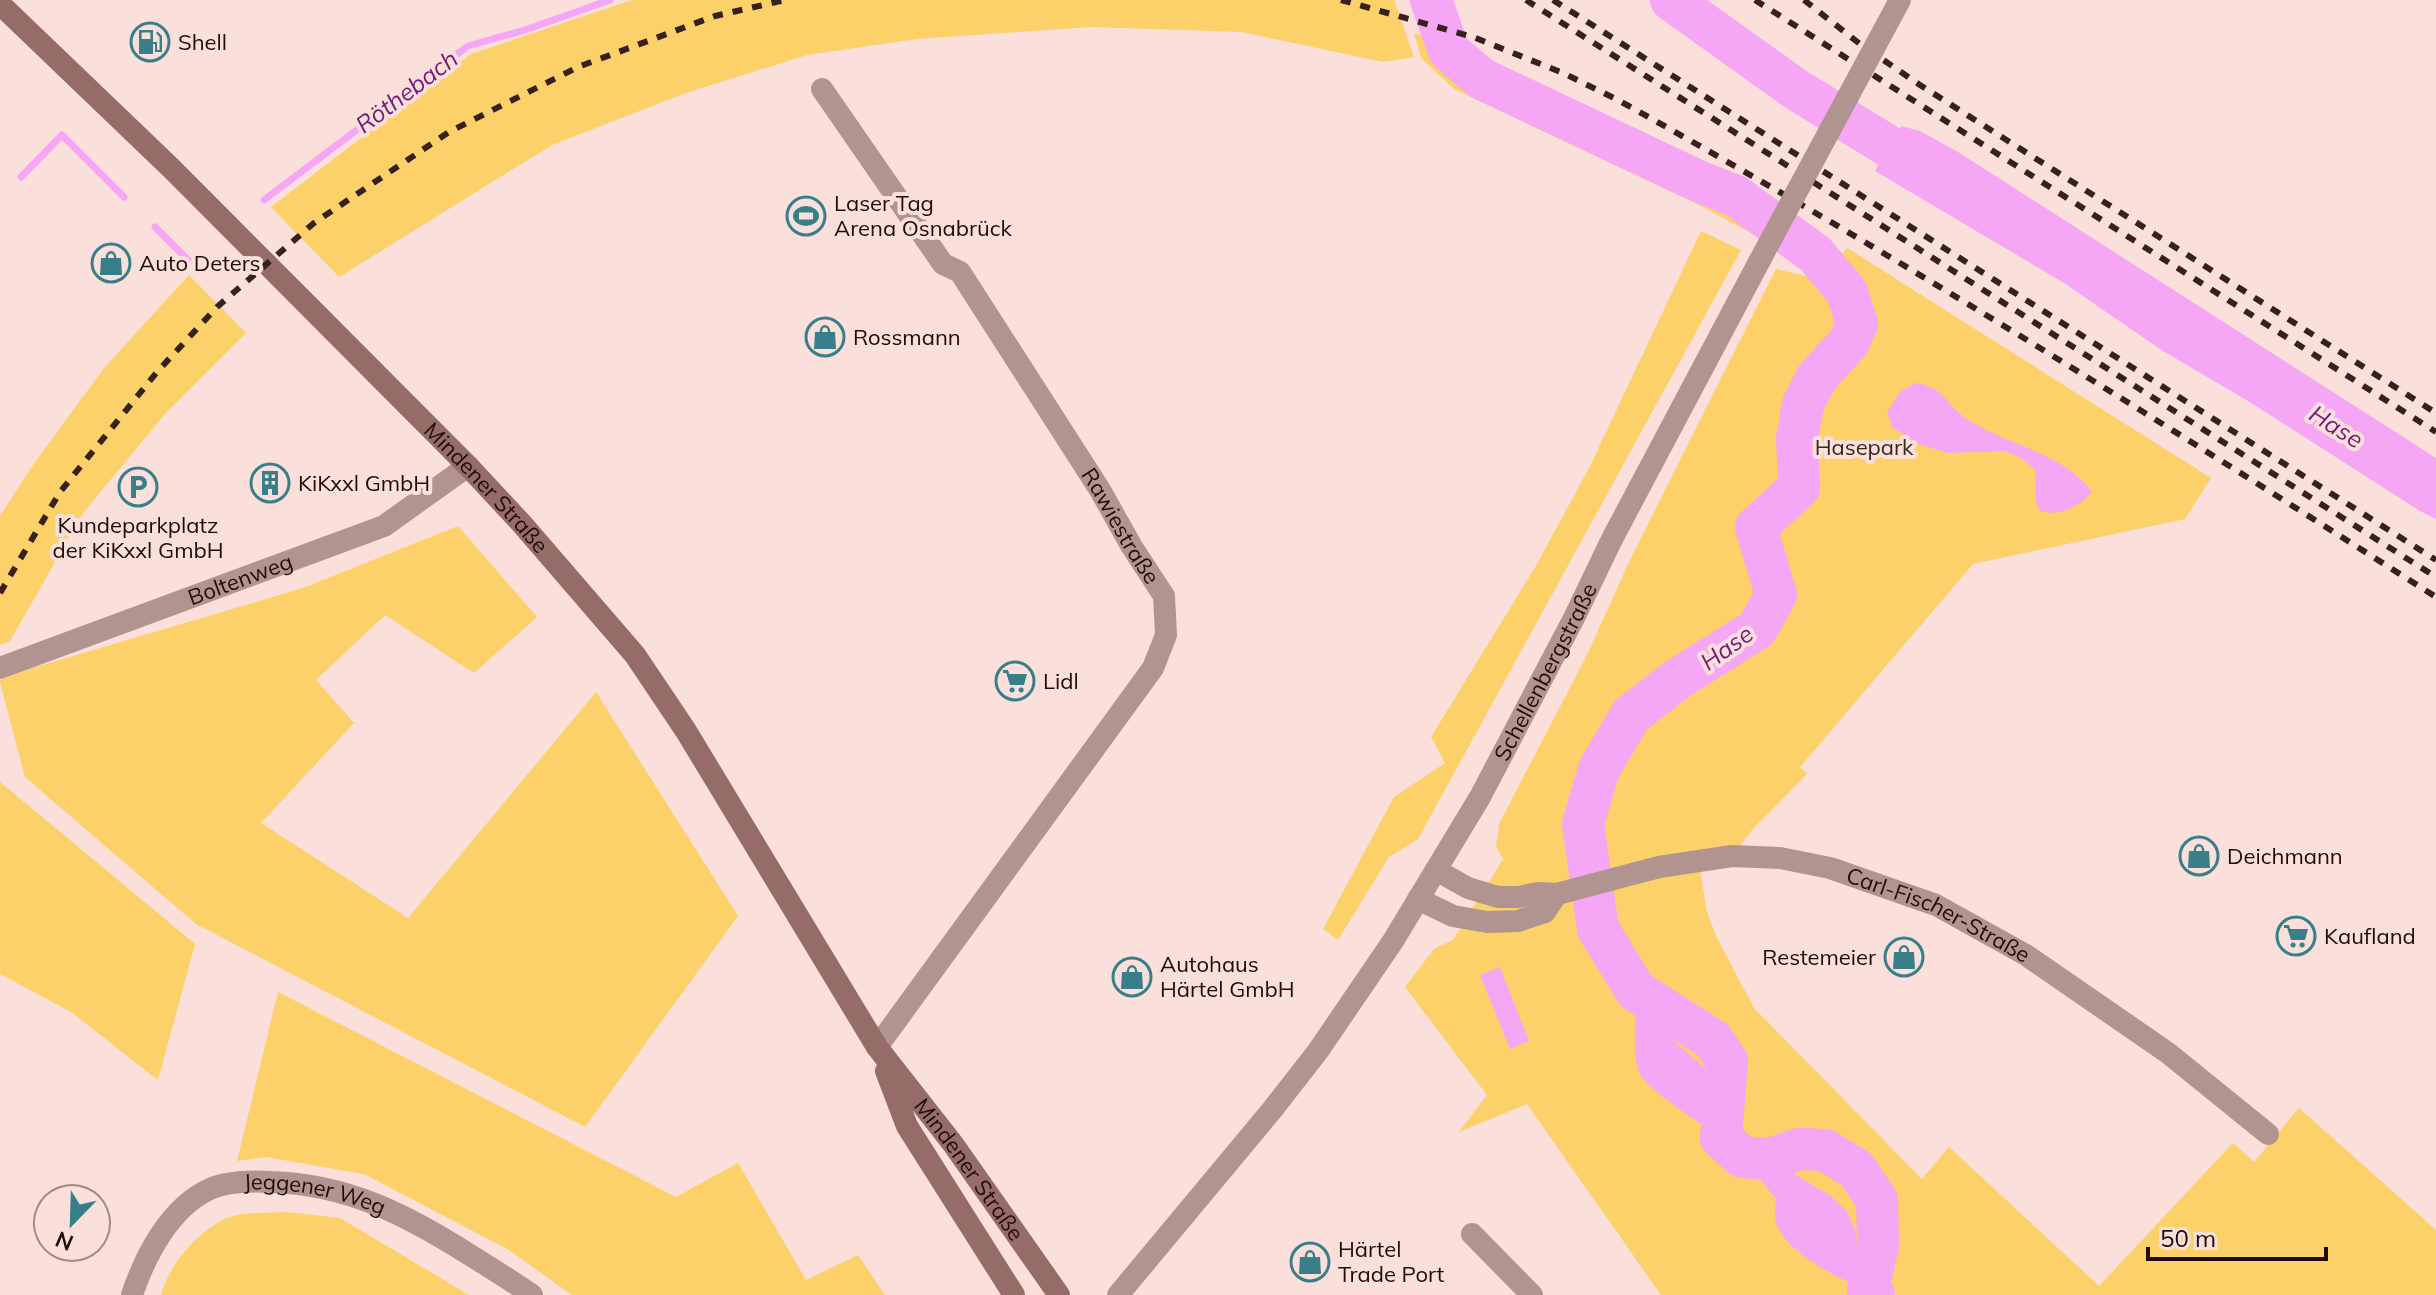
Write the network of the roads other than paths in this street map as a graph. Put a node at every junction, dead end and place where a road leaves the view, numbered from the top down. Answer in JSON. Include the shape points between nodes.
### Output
{"nodes":[{"id":1,"x":1900,"y":0,"type":"edge"},
{"id":2,"x":0,"y":4,"type":"edge"},
{"id":3,"x":822,"y":89,"type":"dead end"},
{"id":4,"x":468,"y":466,"type":"junction"},
{"id":5,"x":0,"y":668,"type":"edge"},
{"id":6,"x":1436,"y":870,"type":"junction"},
{"id":7,"x":1557,"y":894,"type":"junction"},
{"id":8,"x":1418,"y":899,"type":"junction"},
{"id":9,"x":877,"y":1047,"type":"junction"},
{"id":10,"x":2268,"y":1134,"type":"dead end"},
{"id":11,"x":1472,"y":1234,"type":"dead end"},
{"id":12,"x":132,"y":1295,"type":"edge"},
{"id":13,"x":532,"y":1295,"type":"edge"},
{"id":14,"x":1014,"y":1295,"type":"edge"},
{"id":15,"x":1059,"y":1295,"type":"edge"},
{"id":16,"x":1118,"y":1295,"type":"edge"},
{"id":17,"x":1532,"y":1295,"type":"edge"}],
"edges":[{"from":1,"to":6,"type":"street","name":"Schellenbergstraße","bridge":true,"via":[[1480,797]]},
{"from":2,"to":4,"type":"main road","name":"Mindener Straße"},
{"from":3,"to":9,"type":"street","name":"Rawiestraße","via":[[943,264],[960,272],[1164,596],[1166,635],[1153,668]]},
{"from":4,"to":5,"type":"street","name":"Boltenweg","via":[[384,526]]},
{"from":4,"to":9,"type":"main road","name":"Mindener Straße","via":[[635,655]]},
{"from":6,"to":7,"type":"street","name":"Carl-Fischer-Straße","via":[[1488,896]]},
{"from":6,"to":8,"type":"street","name":"Schellenbergstraße"},
{"from":7,"to":8,"type":"street","name":"Carl-Fischer-Straße","via":[[1545,912],[1518,921],[1453,916]]},
{"from":7,"to":10,"type":"street","name":"Carl-Fischer-Straße","via":[[1711,858],[1780,858],[1830,868],[1936,905],[2026,955],[2168,1053]]},
{"from":8,"to":16,"type":"street","name":"Schellenbergstraße","via":[[1318,1051]]},
{"from":9,"to":14,"type":"main road","name":"Mindener Straße","via":[[907,1126]]},
{"from":9,"to":15,"type":"main road","name":"Mindener Straße"},
{"from":11,"to":17,"type":"street"},
{"from":12,"to":13,"type":"street","name":"Jeggener Weg","via":[[169,1222],[189,1202],[211,1189],[249,1181],[340,1190],[381,1205]]}]}
